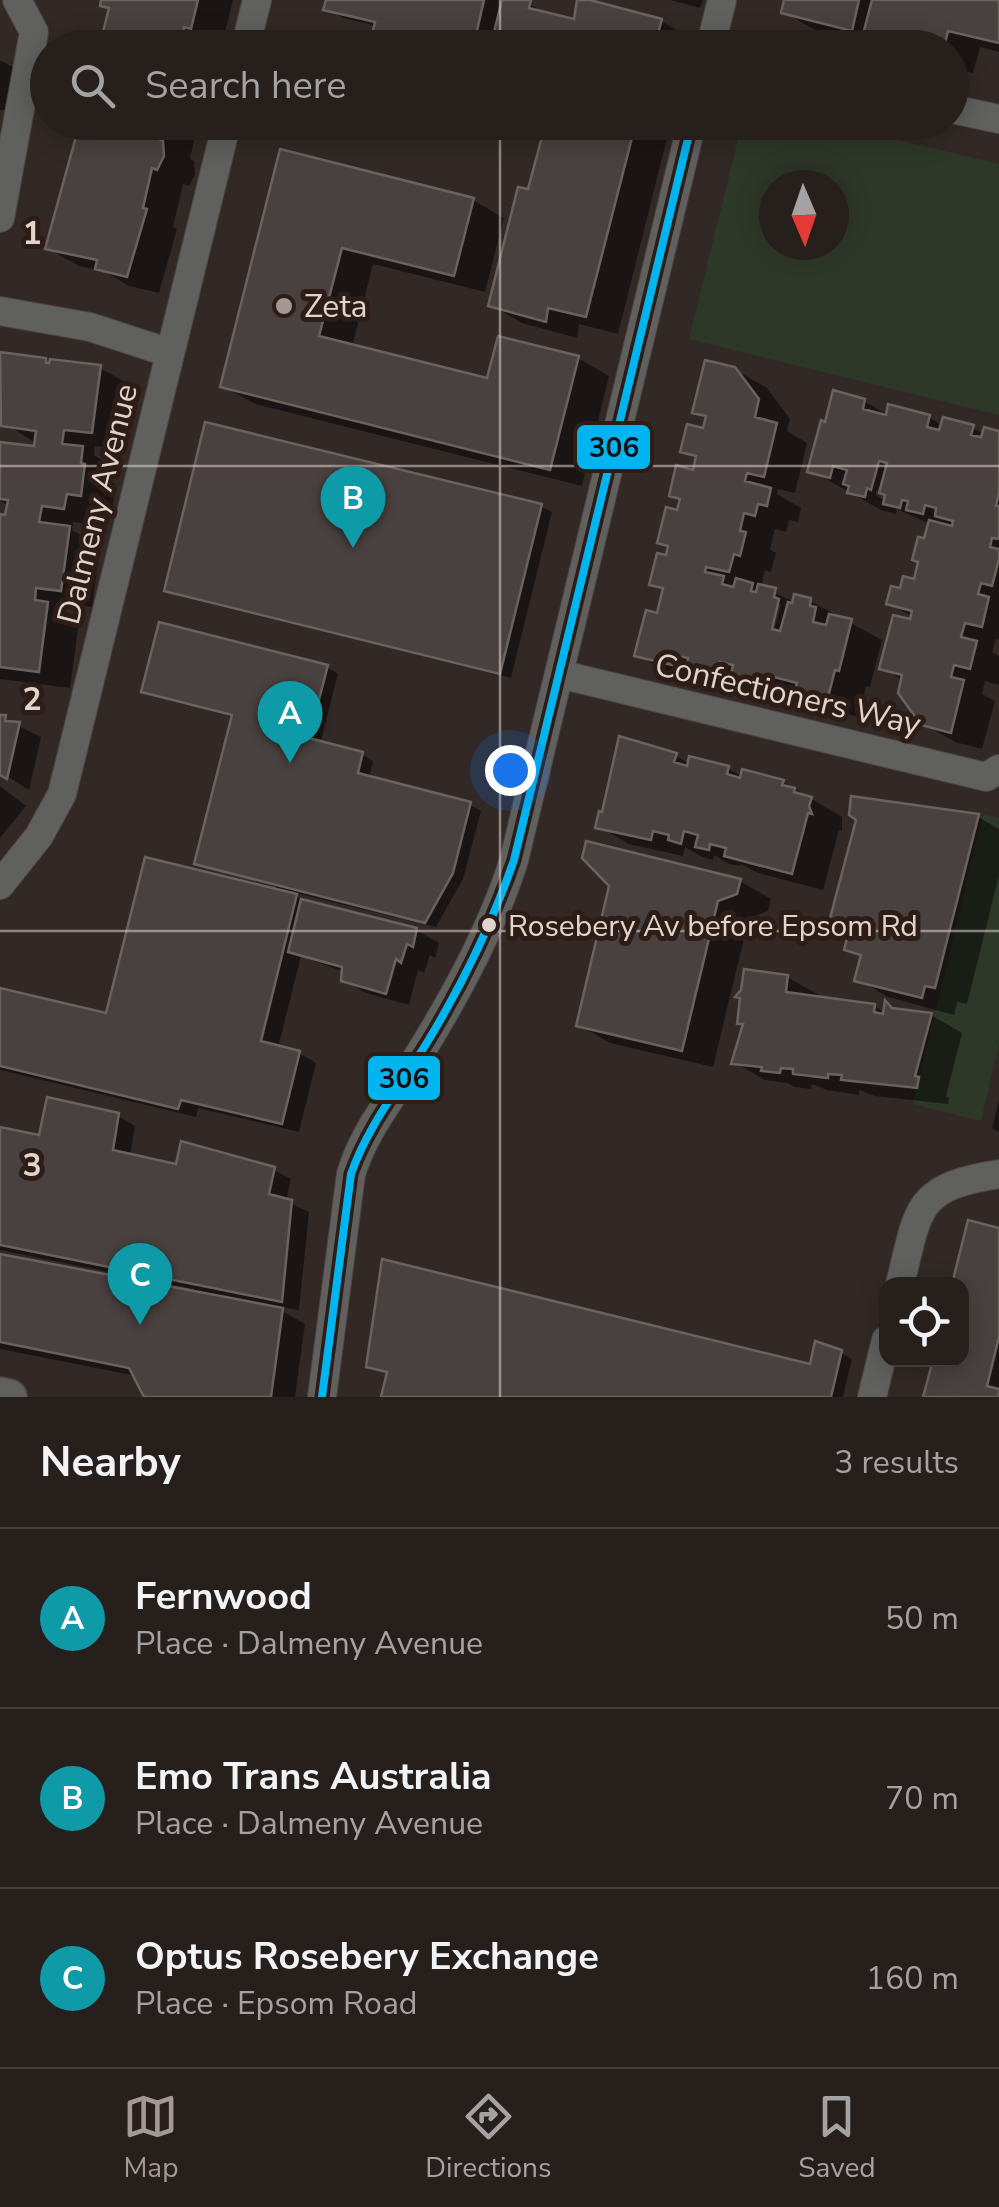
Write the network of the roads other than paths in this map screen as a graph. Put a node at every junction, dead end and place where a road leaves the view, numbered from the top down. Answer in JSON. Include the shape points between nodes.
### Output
{"nodes":[{"id":1,"x":17,"y":0,"type":"edge"},
{"id":2,"x":257,"y":0,"type":"edge"},
{"id":3,"x":722,"y":0,"type":"edge"},
{"id":4,"x":33,"y":30,"type":"edge"},
{"id":5,"x":250,"y":30,"type":"edge"},
{"id":6,"x":714,"y":30,"type":"edge"},
{"id":7,"x":30,"y":54,"type":"edge"},
{"id":8,"x":969,"y":112,"type":"edge"},
{"id":9,"x":999,"y":119,"type":"edge"},
{"id":10,"x":223,"y":140,"type":"edge"},
{"id":11,"x":688,"y":140,"type":"edge"},
{"id":12,"x":0,"y":218,"type":"edge"},
{"id":13,"x":0,"y":311,"type":"edge"},
{"id":14,"x":170,"y":352,"type":"junction"},
{"id":15,"x":558,"y":674,"type":"junction"},
{"id":16,"x":999,"y":769,"type":"edge"},
{"id":17,"x":0,"y":885,"type":"edge"},
{"id":18,"x":999,"y":1174,"type":"edge"},
{"id":19,"x":960,"y":1181,"type":"junction"},
{"id":20,"x":999,"y":1188,"type":"edge"},
{"id":21,"x":902,"y":1277,"type":"edge"},
{"id":22,"x":879,"y":1367,"type":"edge"},
{"id":23,"x":0,"y":1394,"type":"edge"},
{"id":24,"x":9,"y":1397,"type":"edge"},
{"id":25,"x":322,"y":1397,"type":"edge"},
{"id":26,"x":872,"y":1397,"type":"edge"}],
"edges":[{"from":1,"to":4,"type":"street"},
{"from":2,"to":5,"type":"street"},
{"from":3,"to":6,"type":"street"},
{"from":7,"to":12,"type":"street"},
{"from":8,"to":9,"type":"street"},
{"from":10,"to":14,"type":"street","name":"Dalmeny Avenue"},
{"from":11,"to":15,"type":"street"},
{"from":13,"to":14,"type":"street","via":[[90,326]]},
{"from":14,"to":17,"type":"street","name":"Dalmeny Avenue","via":[[62,794]]},
{"from":15,"to":16,"type":"street","name":"Confectioners Way","via":[[986,777]]},
{"from":15,"to":25,"type":"street","via":[[504,892],[431,1034],[358,1149]]},
{"from":18,"to":19,"type":"street"},
{"from":19,"to":20,"type":"street"},
{"from":19,"to":21,"type":"street","via":[[924,1204]]},
{"from":22,"to":26,"type":"street"},
{"from":23,"to":24,"type":"street"}]}
